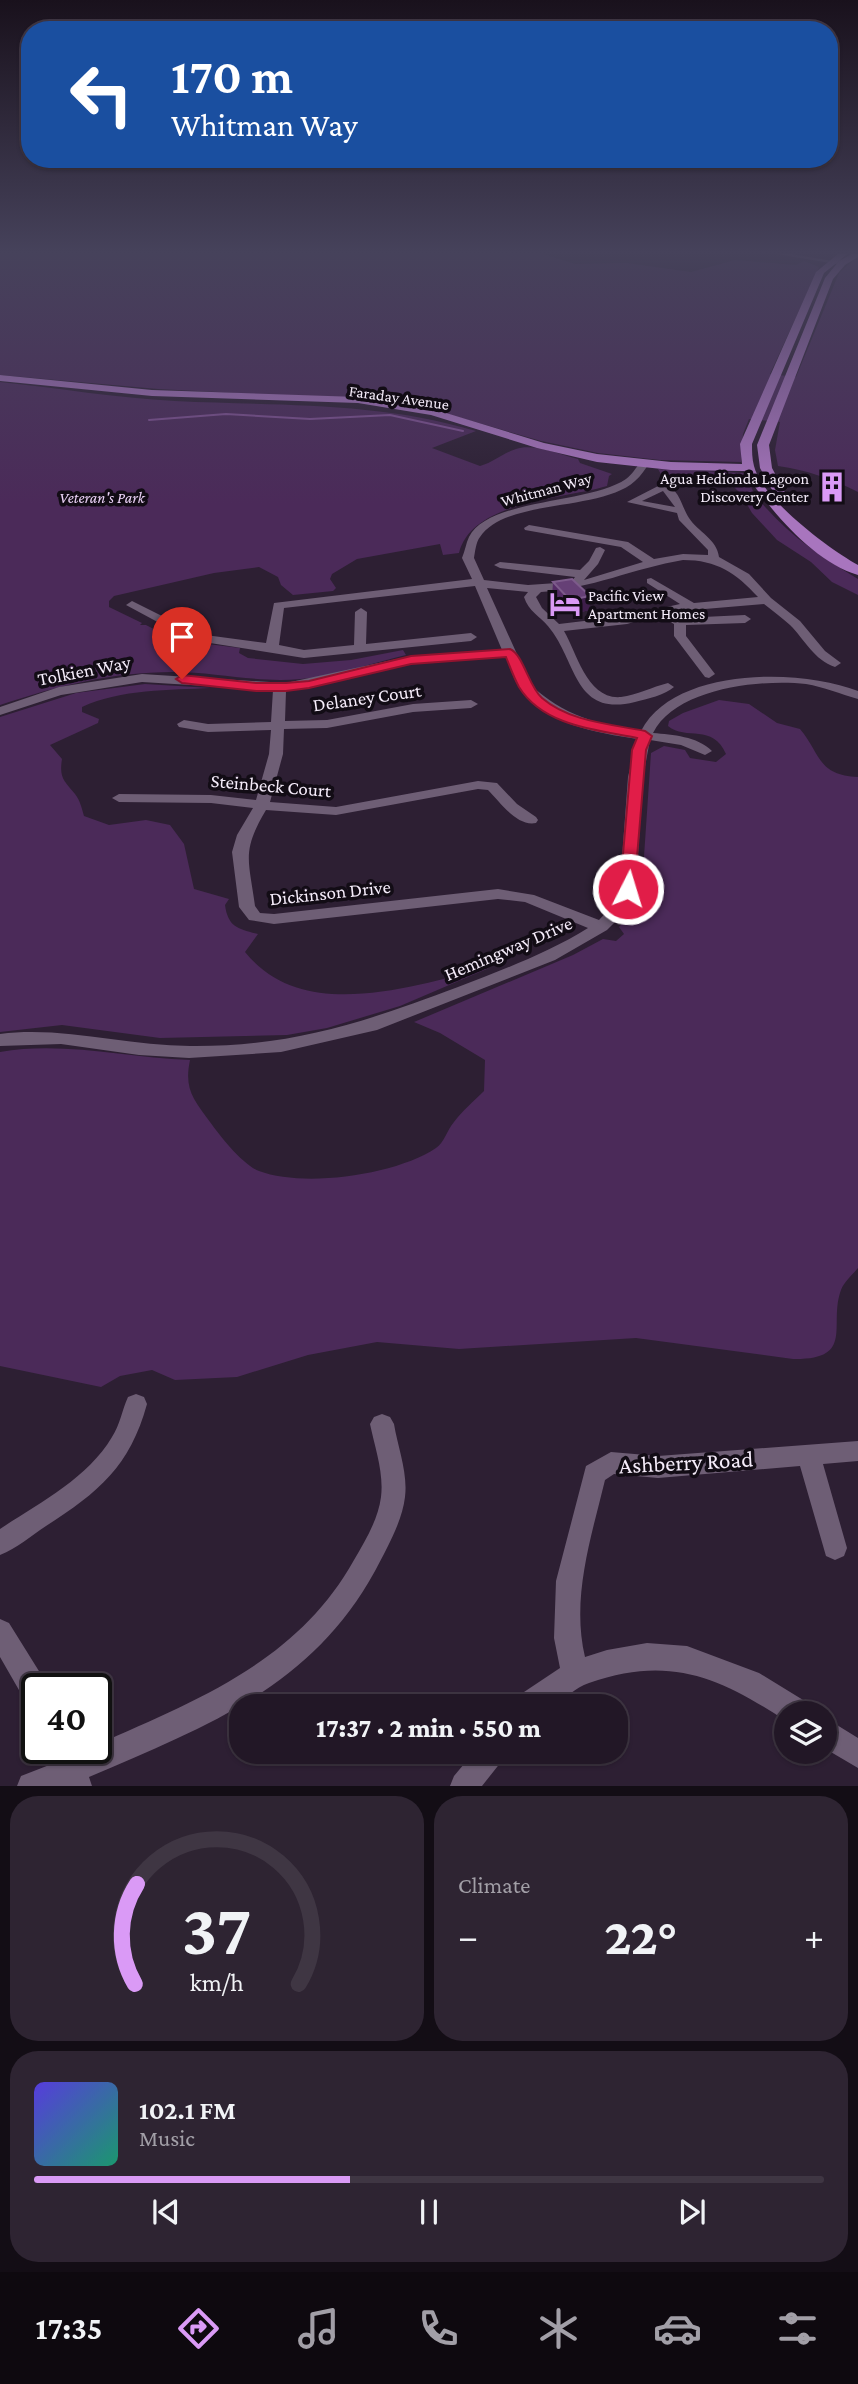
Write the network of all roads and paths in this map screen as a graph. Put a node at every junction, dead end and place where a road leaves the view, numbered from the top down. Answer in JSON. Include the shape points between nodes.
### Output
{"nodes":[{"id":1,"x":792,"y":337,"type":"edge"},
{"id":2,"x":805,"y":337,"type":"edge"},
{"id":3,"x":0,"y":378,"type":"edge"},
{"id":4,"x":644,"y":464,"type":"junction"},
{"id":5,"x":745,"y":468,"type":"junction"},
{"id":6,"x":766,"y":468,"type":"junction"},
{"id":7,"x":681,"y":511,"type":"dead end"},
{"id":8,"x":529,"y":528,"type":"dead end"},
{"id":9,"x":600,"y":550,"type":"dead end"},
{"id":10,"x":714,"y":559,"type":"junction"},
{"id":11,"x":858,"y":560,"type":"edge"},
{"id":12,"x":652,"y":563,"type":"junction"},
{"id":13,"x":500,"y":565,"type":"dead end"},
{"id":14,"x":858,"y":571,"type":"edge"},
{"id":15,"x":579,"y":580,"type":"junction"},
{"id":16,"x":651,"y":581,"type":"dead end"},
{"id":17,"x":479,"y":582,"type":"junction"},
{"id":18,"x":536,"y":590,"type":"junction"},
{"id":19,"x":766,"y":600,"type":"junction"},
{"id":20,"x":132,"y":605,"type":"dead end"},
{"id":21,"x":690,"y":605,"type":"junction"},
{"id":22,"x":361,"y":611,"type":"dead end"},
{"id":23,"x":658,"y":611,"type":"junction"},
{"id":24,"x":745,"y":619,"type":"dead end"},
{"id":25,"x":680,"y":622,"type":"junction"},
{"id":26,"x":557,"y":628,"type":"junction"},
{"id":27,"x":471,"y":637,"type":"dead end"},
{"id":28,"x":268,"y":647,"type":"junction"},
{"id":29,"x":360,"y":649,"type":"junction"},
{"id":30,"x":510,"y":653,"type":"junction"},
{"id":31,"x":709,"y":674,"type":"dead end"},
{"id":32,"x":823,"y":683,"type":"junction"},
{"id":33,"x":280,"y":687,"type":"junction"},
{"id":34,"x":668,"y":687,"type":"dead end"},
{"id":35,"x":858,"y":695,"type":"edge"},
{"id":36,"x":471,"y":704,"type":"dead end"},
{"id":37,"x":0,"y":711,"type":"edge"},
{"id":38,"x":184,"y":724,"type":"dead end"},
{"id":39,"x":278,"y":726,"type":"junction"},
{"id":40,"x":645,"y":736,"type":"junction"},
{"id":41,"x":705,"y":751,"type":"dead end"},
{"id":42,"x":118,"y":798,"type":"dead end"},
{"id":43,"x":262,"y":805,"type":"junction"},
{"id":44,"x":531,"y":820,"type":"dead end"},
{"id":45,"x":601,"y":927,"type":"junction"},
{"id":46,"x":0,"y":1040,"type":"edge"},
{"id":47,"x":136,"y":1404,"type":"dead end"},
{"id":48,"x":382,"y":1424,"type":"dead end"},
{"id":49,"x":858,"y":1451,"type":"edge"},
{"id":50,"x":809,"y":1455,"type":"junction"},
{"id":51,"x":0,"y":1543,"type":"edge"},
{"id":52,"x":835,"y":1548,"type":"dead end"},
{"id":53,"x":0,"y":1632,"type":"edge"},
{"id":54,"x":24,"y":1673,"type":"edge"},
{"id":55,"x":575,"y":1674,"type":"junction"},
{"id":56,"x":546,"y":1694,"type":"edge"},
{"id":57,"x":779,"y":1701,"type":"edge"},
{"id":58,"x":837,"y":1740,"type":"edge"},
{"id":59,"x":858,"y":1754,"type":"edge"},
{"id":60,"x":481,"y":1764,"type":"edge"},
{"id":61,"x":73,"y":1768,"type":"edge"},
{"id":62,"x":31,"y":1786,"type":"edge"},
{"id":63,"x":464,"y":1786,"type":"edge"}],
"edges":[{"from":1,"to":5,"type":"main road","via":[[755,420]]},
{"from":2,"to":6,"type":"main road","via":[[762,445]]},
{"from":3,"to":4,"type":"main road","name":"Faraday Avenue","via":[[152,398],[366,407],[472,425],[577,454]]},
{"from":4,"to":5,"type":"main road","name":"Faraday Avenue"},
{"from":4,"to":17,"type":"street","name":"Whitman Way","via":[[622,486],[522,510],[485,528],[468,552]]},
{"from":5,"to":6,"type":"main road","name":"Faraday Avenue"},
{"from":5,"to":14,"type":"main road","via":[[802,533]]},
{"from":6,"to":11,"type":"main road","via":[[792,508]]},
{"from":7,"to":10,"type":"street","via":[[682,519],[713,549]]},
{"from":8,"to":12,"type":"street","via":[[624,544]]},
{"from":9,"to":15,"type":"street","via":[[595,564]]},
{"from":10,"to":12,"type":"street"},
{"from":10,"to":19,"type":"street","via":[[738,571]]},
{"from":12,"to":15,"type":"street"},
{"from":13,"to":15,"type":"street"},
{"from":15,"to":18,"type":"street"},
{"from":16,"to":21,"type":"street"},
{"from":17,"to":18,"type":"street","via":[[512,580]]},
{"from":17,"to":28,"type":"street","via":[[278,605],[274,643]]},
{"from":17,"to":30,"type":"street","name":"Whitman Way"},
{"from":18,"to":26,"type":"street","via":[[531,605]]},
{"from":19,"to":21,"type":"street"},
{"from":19,"to":32,"type":"street","via":[[835,663],[832,679]]},
{"from":20,"to":28,"type":"street","via":[[195,637]]},
{"from":21,"to":23,"type":"street"},
{"from":22,"to":29,"type":"street"},
{"from":23,"to":25,"type":"street"},
{"from":23,"to":26,"type":"street","via":[[627,620]]},
{"from":24,"to":25,"type":"street"},
{"from":25,"to":31,"type":"street","via":[[680,636]]},
{"from":26,"to":34,"type":"street","via":[[584,684],[594,693],[615,702]]},
{"from":27,"to":29,"type":"street"},
{"from":28,"to":29,"type":"street","via":[[304,654]]},
{"from":30,"to":33,"type":"street","name":"Tolkien Way","via":[[411,660]]},
{"from":30,"to":40,"type":"street","name":"Whitman Way","via":[[525,687],[550,710],[576,721]]},
{"from":32,"to":35,"type":"street","name":"Hemingway Drive"},
{"from":32,"to":40,"type":"street","name":"Hemingway Drive","via":[[793,678],[750,680],[709,690],[664,709]]},
{"from":33,"to":37,"type":"street","name":"Tolkien Way","via":[[142,678],[59,691]]},
{"from":33,"to":39,"type":"street","name":"Dickinson Drive"},
{"from":36,"to":39,"type":"street","name":"Delaney Court","via":[[413,708],[327,724]]},
{"from":38,"to":39,"type":"street","name":"Delaney Court"},
{"from":39,"to":43,"type":"street","name":"Dickinson Drive","via":[[276,754]]},
{"from":40,"to":41,"type":"street","name":"Whitman Way","via":[[676,740]]},
{"from":40,"to":45,"type":"street","name":"Hemingway Drive","via":[[639,750],[628,889],[616,913]]},
{"from":42,"to":43,"type":"street","name":"Steinbeck Court","via":[[172,797]]},
{"from":43,"to":44,"type":"street","name":"Steinbeck Court","via":[[336,811],[492,786]]},
{"from":43,"to":45,"type":"street","name":"Dickinson Drive","via":[[244,835],[240,852],[247,908],[255,917],[274,919],[498,894],[528,898]]},
{"from":45,"to":46,"type":"street","name":"Hemingway Drive","via":[[555,953],[372,1027],[311,1041],[237,1050],[160,1051],[52,1035]]},
{"from":47,"to":51,"type":"street","via":[[129,1430],[115,1454],[82,1487]]},
{"from":48,"to":61,"type":"street","via":[[393,1497],[356,1586],[321,1632],[276,1670],[219,1704]]},
{"from":49,"to":50,"type":"street","name":"Ashberry Road"},
{"from":50,"to":52,"type":"street"},
{"from":50,"to":55,"type":"street","name":"Ashberry Road","via":[[658,1467],[611,1463],[594,1474],[569,1581],[567,1637]]},
{"from":53,"to":54,"type":"street"},
{"from":55,"to":56,"type":"street"},
{"from":55,"to":57,"type":"street","via":[[647,1656],[687,1659],[750,1682]]},
{"from":58,"to":59,"type":"street"},
{"from":60,"to":63,"type":"street"},
{"from":61,"to":62,"type":"street"}]}
